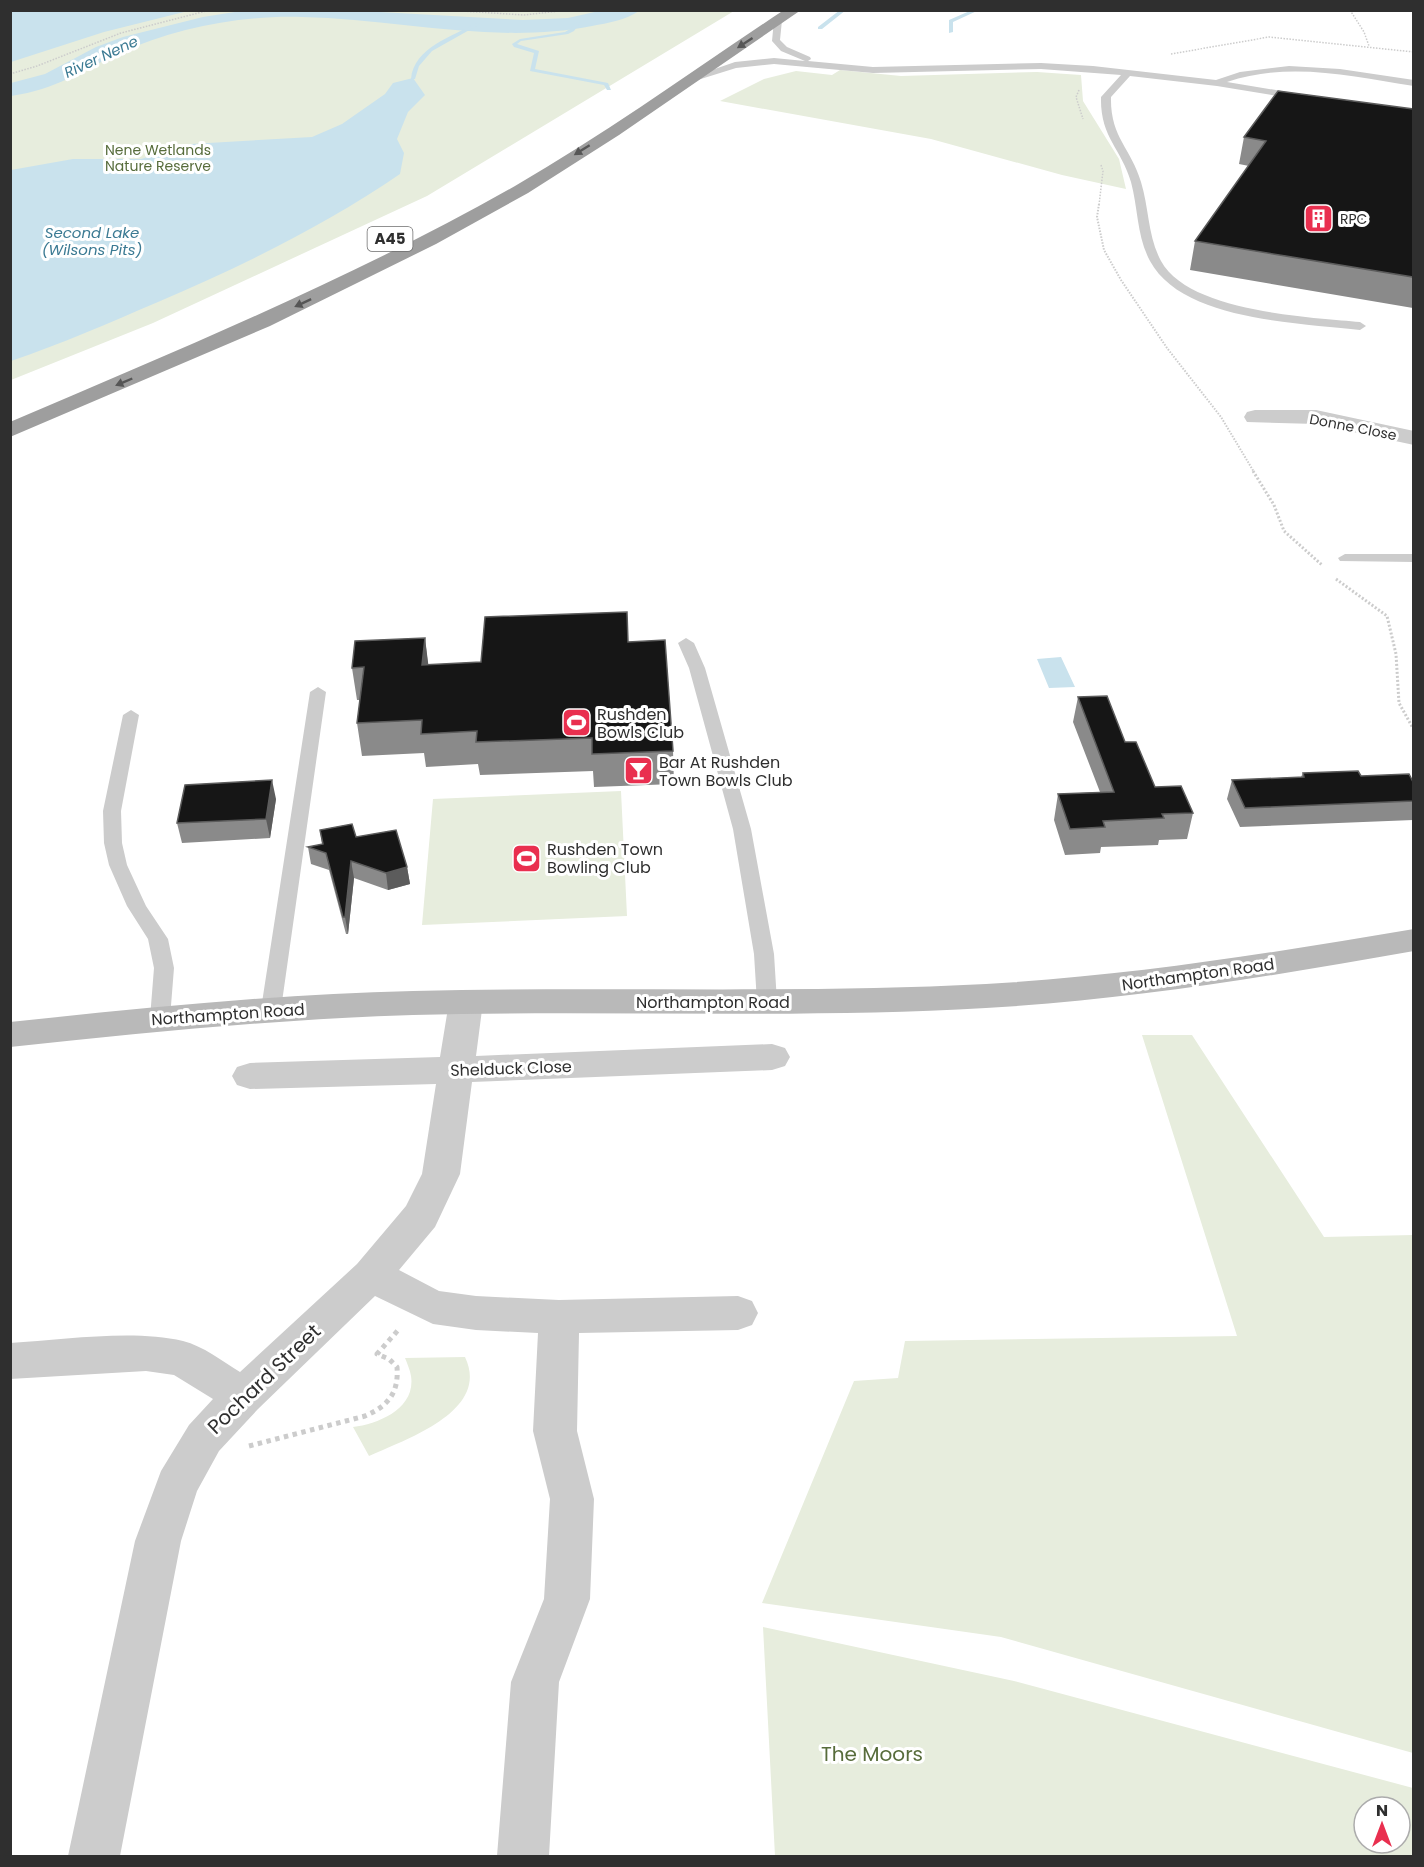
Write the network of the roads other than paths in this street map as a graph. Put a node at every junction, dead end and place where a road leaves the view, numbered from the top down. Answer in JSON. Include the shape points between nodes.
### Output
{"nodes":[{"id":1,"x":794,"y":10,"type":"edge"},
{"id":2,"x":778,"y":20,"type":"junction"},
{"id":3,"x":745,"y":22,"type":"dead end"},
{"id":4,"x":824,"y":64,"type":"junction"},
{"id":5,"x":1128,"y":73,"type":"junction"},
{"id":6,"x":688,"y":80,"type":"junction"},
{"id":7,"x":656,"y":81,"type":"dead end"},
{"id":8,"x":1217,"y":83,"type":"junction"},
{"id":9,"x":1413,"y":83,"type":"edge"},
{"id":10,"x":1312,"y":98,"type":"edge"},
{"id":11,"x":1360,"y":326,"type":"dead end"},
{"id":12,"x":1256,"y":417,"type":"dead end"},
{"id":13,"x":10,"y":430,"type":"edge"},
{"id":14,"x":1413,"y":438,"type":"edge"},
{"id":15,"x":1345,"y":558,"type":"dead end"},
{"id":16,"x":1413,"y":558,"type":"edge"},
{"id":17,"x":686,"y":643,"type":"dead end"},
{"id":18,"x":318,"y":692,"type":"dead end"},
{"id":19,"x":131,"y":715,"type":"dead end"},
{"id":20,"x":1413,"y":940,"type":"edge"},
{"id":21,"x":466,"y":1002,"type":"junction"},
{"id":22,"x":767,"y":1002,"type":"junction"},
{"id":23,"x":271,"y":1009,"type":"junction"},
{"id":24,"x":160,"y":1018,"type":"junction"},
{"id":25,"x":10,"y":1035,"type":"edge"},
{"id":26,"x":772,"y":1057,"type":"dead end"},
{"id":27,"x":456,"y":1070,"type":"junction"},
{"id":28,"x":250,"y":1076,"type":"dead end"},
{"id":29,"x":371,"y":1275,"type":"junction"},
{"id":30,"x":738,"y":1313,"type":"dead end"},
{"id":31,"x":559,"y":1317,"type":"junction"},
{"id":32,"x":10,"y":1361,"type":"edge"},
{"id":33,"x":243,"y":1396,"type":"junction"},
{"id":34,"x":94,"y":1857,"type":"edge"},
{"id":35,"x":523,"y":1857,"type":"edge"}],
"edges":[{"from":1,"to":2,"type":"highway","number":"A45"},
{"from":2,"to":4,"type":"lane","via":[[776,41],[784,49]]},
{"from":2,"to":6,"type":"highway","number":"A45","one_way":true},
{"from":3,"to":7,"type":"highway"},
{"from":4,"to":5,"type":"lane","via":[[873,70],[1031,66]]},
{"from":4,"to":6,"type":"lane","via":[[755,62]]},
{"from":5,"to":8,"type":"lane"},
{"from":5,"to":11,"type":"lane","via":[[1106,97],[1107,121],[1134,174],[1150,245],[1160,269],[1183,289],[1217,304]]},
{"from":6,"to":13,"type":"highway","number":"A45","one_way":true,"via":[[522,189],[429,240],[263,322]]},
{"from":8,"to":9,"type":"lane","via":[[1234,76],[1283,68]]},
{"from":8,"to":10,"type":"lane"},
{"from":12,"to":14,"type":"street","name":"Donne Close","via":[[1316,417]]},
{"from":15,"to":16,"type":"lane"},
{"from":17,"to":22,"type":"lane","via":[[697,668],[742,829],[764,954]]},
{"from":18,"to":23,"type":"lane"},
{"from":19,"to":24,"type":"lane","via":[[112,811],[113,843],[118,865],[137,906],[158,939],[164,968]]},
{"from":20,"to":22,"type":"main road","name":"Northampton Road","via":[[1103,987],[875,1001]]},
{"from":21,"to":22,"type":"main road","name":"Northampton Road"},
{"from":21,"to":23,"type":"main road","name":"Northampton Road"},
{"from":21,"to":27,"type":"street","name":"Pochard Street"},
{"from":23,"to":24,"type":"main road","name":"Northampton Road"},
{"from":24,"to":25,"type":"main road","name":"Northampton Road"},
{"from":26,"to":27,"type":"street","name":"Shelduck Close"},
{"from":27,"to":28,"type":"street","name":"Shelduck Close"},
{"from":27,"to":29,"type":"street","name":"Pochard Street","via":[[441,1174],[421,1216]]},
{"from":29,"to":31,"type":"street","via":[[433,1307]]},
{"from":29,"to":33,"type":"street","name":"Pochard Street"},
{"from":30,"to":31,"type":"street"},
{"from":31,"to":35,"type":"street","via":[[555,1431],[572,1499],[567,1599],[535,1682]]},
{"from":32,"to":33,"type":"street","via":[[146,1353],[183,1359]]},
{"from":33,"to":34,"type":"street","name":"Pochard Street","via":[[204,1438],[177,1485],[158,1541]]}]}
